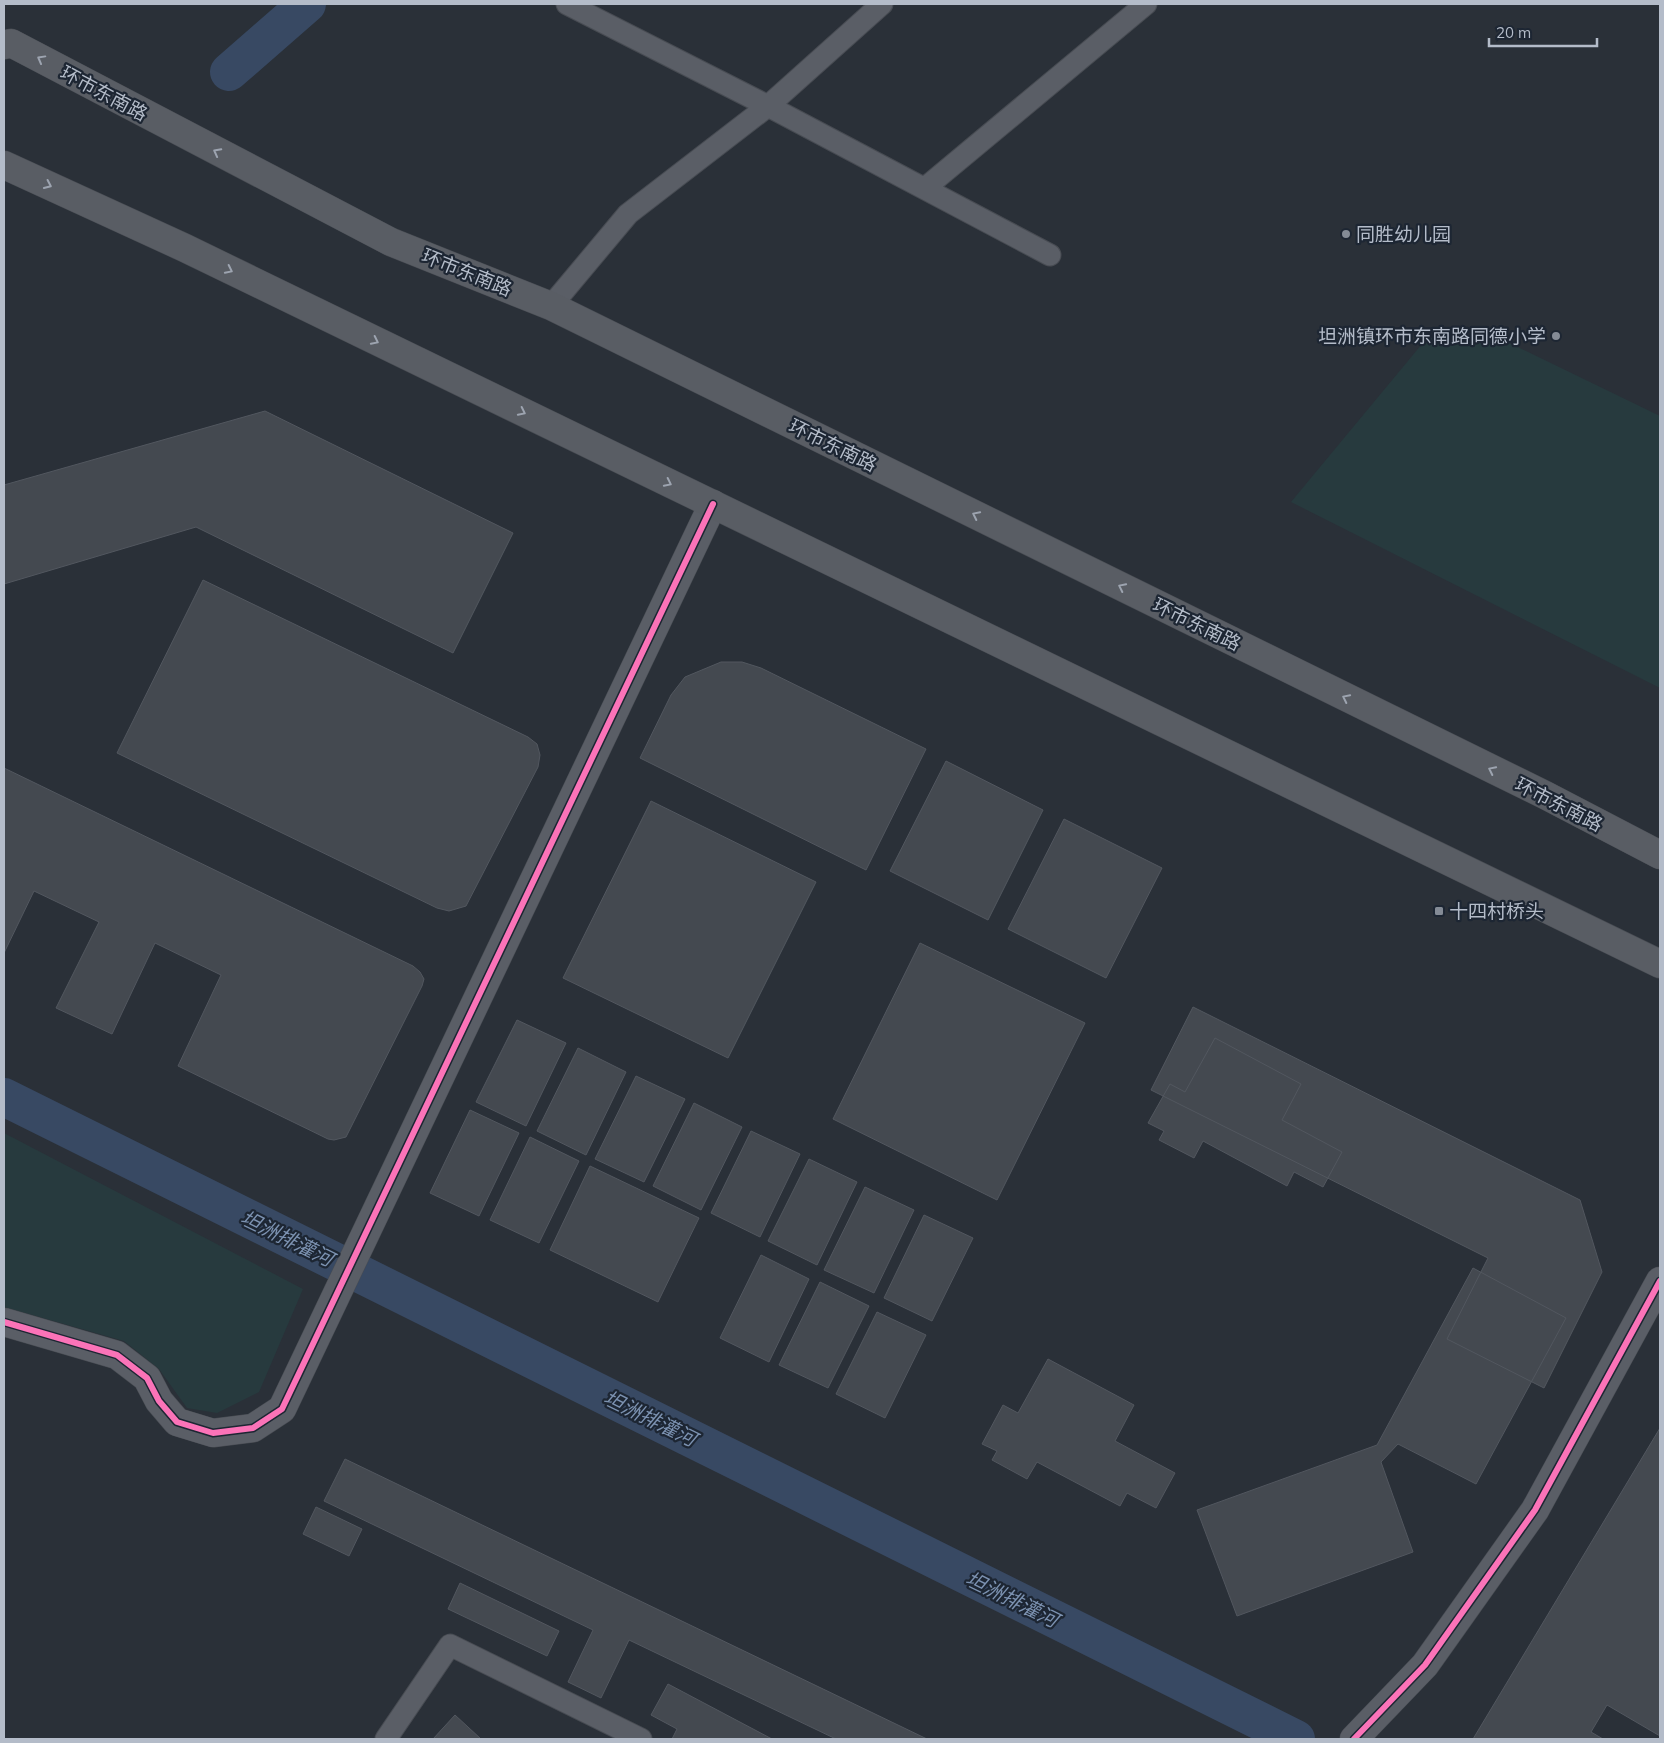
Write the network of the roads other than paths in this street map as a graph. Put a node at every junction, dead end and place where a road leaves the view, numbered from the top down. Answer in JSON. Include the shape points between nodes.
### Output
{"nodes":[{"id":1,"x":567,"y":4,"type":"edge"},
{"id":2,"x":882,"y":4,"type":"edge"},
{"id":3,"x":1146,"y":4,"type":"edge"},
{"id":4,"x":4,"y":44,"type":"edge"},
{"id":5,"x":768,"y":106,"type":"junction"},
{"id":6,"x":4,"y":165,"type":"edge"},
{"id":7,"x":925,"y":188,"type":"junction"},
{"id":8,"x":1050,"y":255,"type":"dead end"},
{"id":9,"x":551,"y":306,"type":"junction"},
{"id":10,"x":713,"y":504,"type":"junction"},
{"id":11,"x":1660,"y":855,"type":"edge"},
{"id":12,"x":1660,"y":964,"type":"edge"},
{"id":13,"x":1660,"y":1281,"type":"edge"},
{"id":14,"x":4,"y":1322,"type":"edge"},
{"id":15,"x":386,"y":1739,"type":"edge"},
{"id":16,"x":641,"y":1739,"type":"edge"},
{"id":17,"x":1354,"y":1739,"type":"edge"}],
"edges":[{"from":1,"to":5,"type":"lane"},
{"from":2,"to":5,"type":"lane"},
{"from":3,"to":7,"type":"lane"},
{"from":9,"to":4,"type":"main road","name":"环市东南路","one_way":true,"via":[[391,242],[12,43]]},
{"from":5,"to":7,"type":"lane"},
{"from":5,"to":9,"type":"lane","via":[[628,214]]},
{"from":6,"to":10,"type":"main road","one_way":true,"via":[[186,248]]},
{"from":7,"to":8,"type":"lane"},
{"from":11,"to":9,"type":"main road","name":"环市东南路","one_way":true},
{"from":10,"to":12,"type":"main road"},
{"from":10,"to":14,"type":"street","via":[[282,1409],[253,1428],[213,1433],[177,1422],[159,1401],[147,1378],[117,1355]]},
{"from":13,"to":17,"type":"street","via":[[1535,1510],[1425,1665]]},
{"from":15,"to":16,"type":"lane","via":[[450,1645]]}]}
